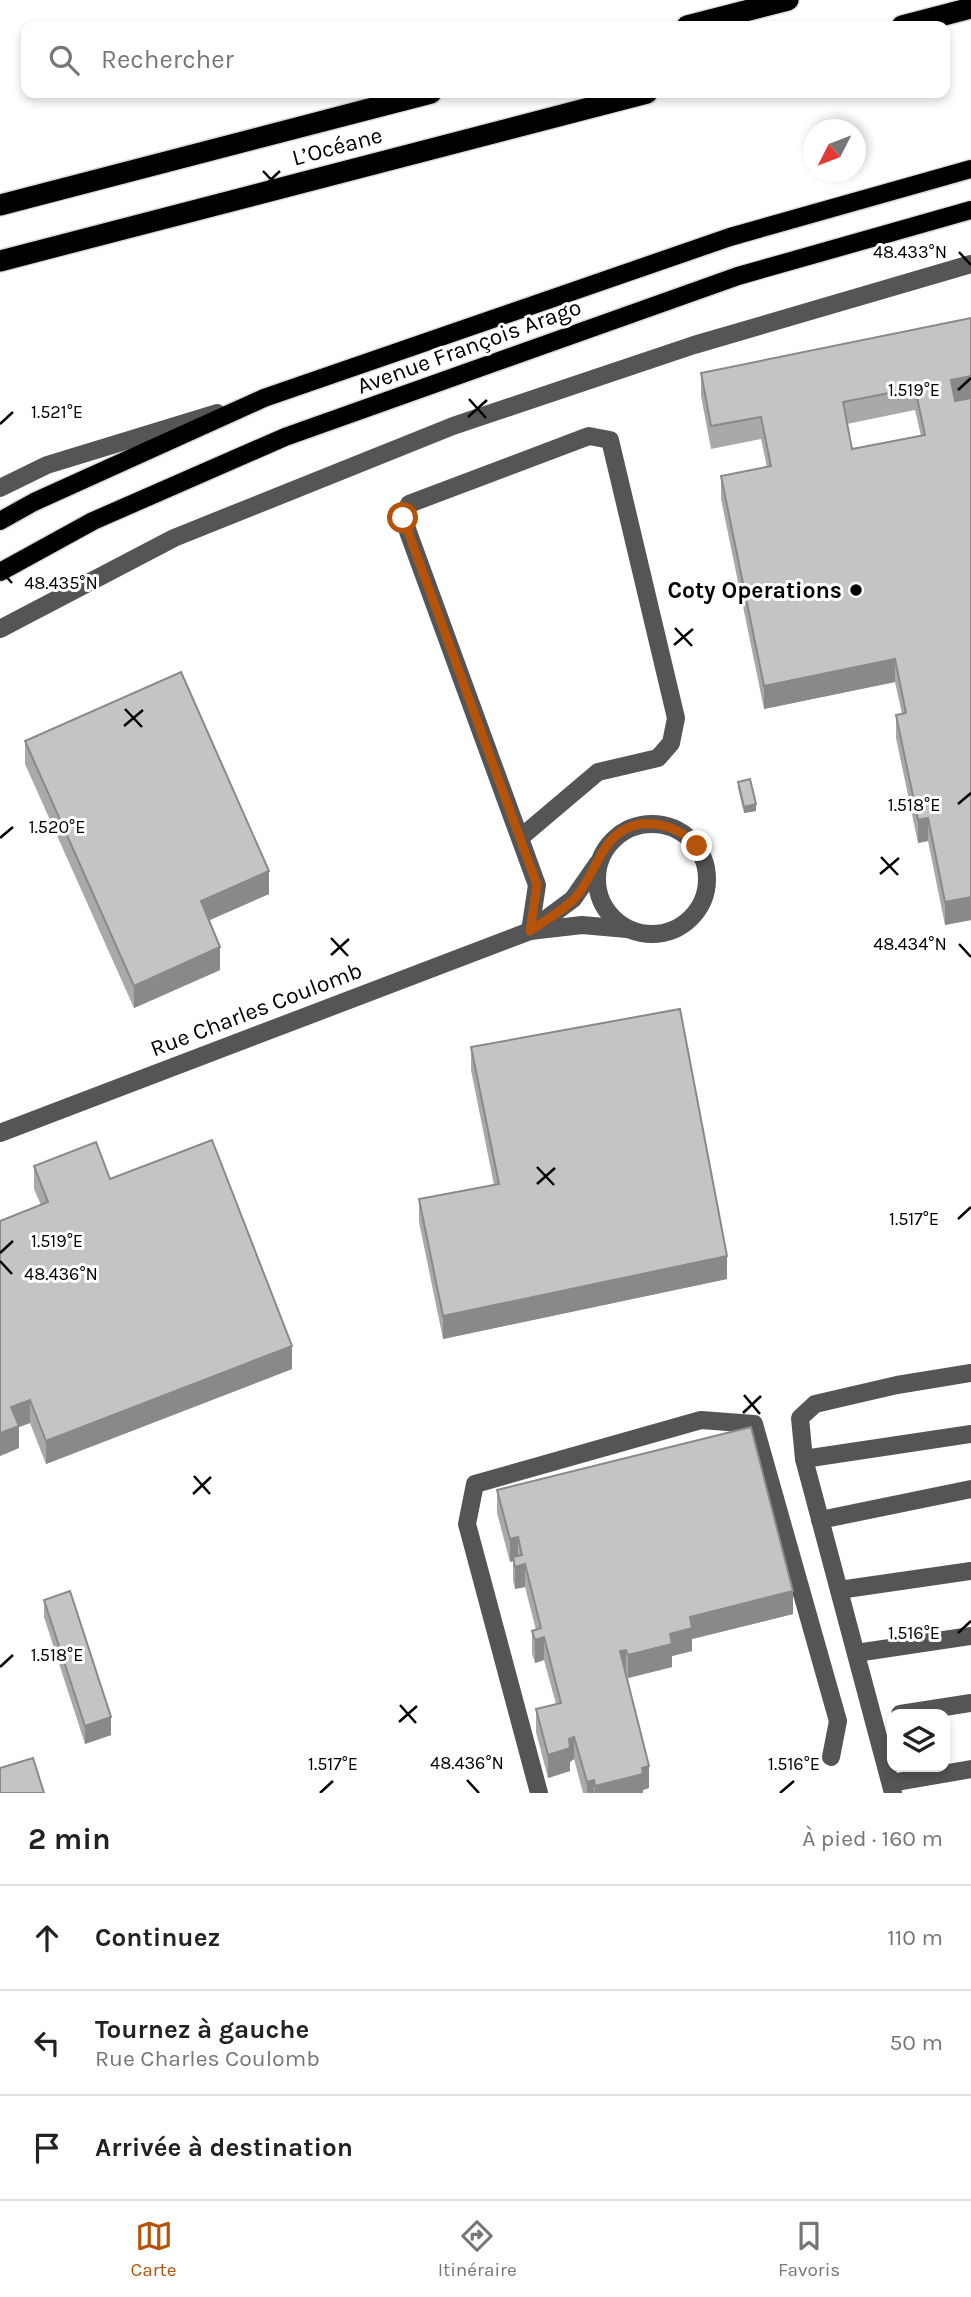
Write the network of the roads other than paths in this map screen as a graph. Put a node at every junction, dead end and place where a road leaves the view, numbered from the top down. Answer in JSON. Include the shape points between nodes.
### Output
{"nodes":[{"id":1,"x":788,"y":0,"type":"edge"},
{"id":2,"x":971,"y":8,"type":"edge"},
{"id":3,"x":706,"y":21,"type":"edge"},
{"id":4,"x":921,"y":21,"type":"edge"},
{"id":5,"x":412,"y":98,"type":"edge"},
{"id":6,"x":628,"y":98,"type":"edge"},
{"id":7,"x":971,"y":169,"type":"edge"},
{"id":8,"x":0,"y":205,"type":"edge"},
{"id":9,"x":971,"y":210,"type":"edge"},
{"id":10,"x":0,"y":261,"type":"edge"},
{"id":11,"x":971,"y":264,"type":"edge"},
{"id":12,"x":264,"y":398,"type":"junction"},
{"id":13,"x":0,"y":488,"type":"edge"},
{"id":14,"x":0,"y":521,"type":"edge"},
{"id":15,"x":0,"y":572,"type":"edge"},
{"id":16,"x":0,"y":629,"type":"edge"},
{"id":17,"x":520,"y":838,"type":"junction"},
{"id":18,"x":598,"y":863,"type":"junction"},
{"id":19,"x":627,"y":929,"type":"junction"},
{"id":20,"x":530,"y":931,"type":"junction"},
{"id":21,"x":0,"y":1133,"type":"edge"},
{"id":22,"x":971,"y":1373,"type":"edge"},
{"id":23,"x":971,"y":1434,"type":"edge"},
{"id":24,"x":804,"y":1459,"type":"junction"},
{"id":25,"x":971,"y":1489,"type":"edge"},
{"id":26,"x":820,"y":1520,"type":"junction"},
{"id":27,"x":971,"y":1571,"type":"edge"},
{"id":28,"x":839,"y":1590,"type":"junction"},
{"id":29,"x":971,"y":1636,"type":"edge"},
{"id":30,"x":856,"y":1653,"type":"junction"},
{"id":31,"x":971,"y":1703,"type":"edge"},
{"id":32,"x":932,"y":1709,"type":"edge"},
{"id":33,"x":887,"y":1716,"type":"edge"},
{"id":34,"x":873,"y":1718,"type":"junction"},
{"id":35,"x":831,"y":1756,"type":"dead end"},
{"id":36,"x":971,"y":1769,"type":"edge"},
{"id":37,"x":892,"y":1788,"type":"edge"},
{"id":38,"x":539,"y":1793,"type":"edge"}],
"edges":[{"from":1,"to":3,"type":"highway"},
{"from":2,"to":4,"type":"highway"},
{"from":5,"to":8,"type":"highway","name":"L’Océane"},
{"from":6,"to":10,"type":"highway","name":"L’Océane"},
{"from":7,"to":12,"type":"main road","name":"Avenue François Arago","via":[[730,237]]},
{"from":9,"to":15,"type":"main road","name":"Avenue François Arago","via":[[738,276],[285,437],[93,521]]},
{"from":11,"to":16,"type":"street","via":[[694,345],[453,426],[174,538]]},
{"from":12,"to":13,"type":"street","via":[[47,465]]},
{"from":12,"to":14,"type":"main road","name":"Avenue François Arago"},
{"from":17,"to":17,"type":"street","via":[[598,772],[658,758],[671,744],[676,718],[610,440],[589,436],[409,504],[403,518]]},
{"from":17,"to":20,"type":"street","via":[[537,885]]},
{"from":18,"to":19,"type":"street","via":[[599,897],[610,915]]},
{"from":18,"to":19,"type":"street","name":"Rue Charles Coulomb","via":[[608,844],[623,831],[660,823],[686,835],[706,864],[705,897],[697,913],[683,925],[666,933]]},
{"from":18,"to":20,"type":"street","name":"Rue Charles Coulomb","via":[[573,899]]},
{"from":19,"to":20,"type":"street","name":"Rue Charles Coulomb","via":[[582,926]]},
{"from":20,"to":21,"type":"street","name":"Rue Charles Coulomb"},
{"from":22,"to":24,"type":"street","via":[[815,1404],[800,1418]]},
{"from":23,"to":24,"type":"street"},
{"from":24,"to":26,"type":"street"},
{"from":25,"to":26,"type":"street"},
{"from":26,"to":28,"type":"street"},
{"from":27,"to":28,"type":"street"},
{"from":28,"to":30,"type":"street"},
{"from":29,"to":30,"type":"street"},
{"from":30,"to":34,"type":"street"},
{"from":31,"to":32,"type":"street"},
{"from":33,"to":34,"type":"street"},
{"from":34,"to":37,"type":"street"},
{"from":35,"to":38,"type":"street","via":[[838,1721],[754,1424],[701,1420],[475,1484],[467,1524]]},
{"from":36,"to":37,"type":"street"}]}
